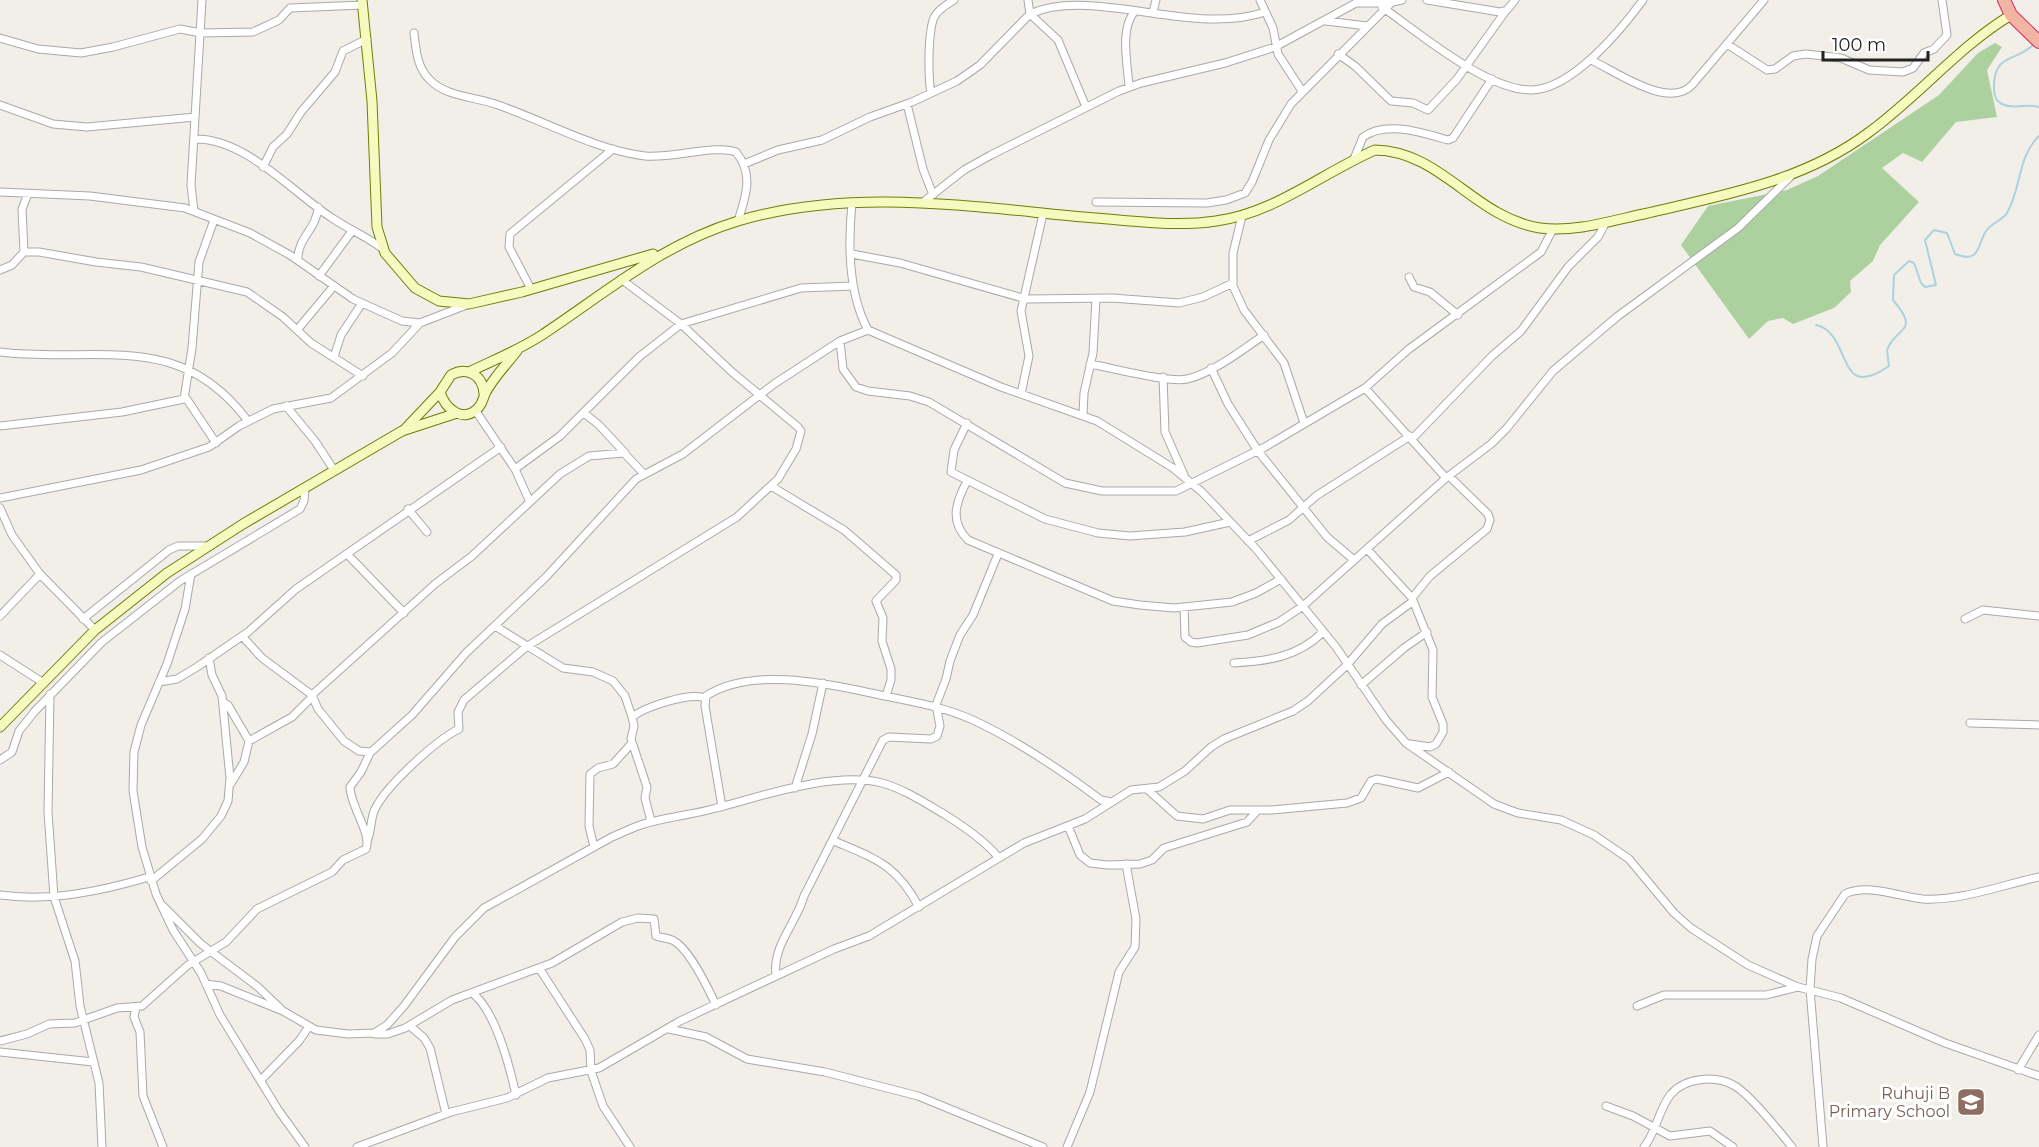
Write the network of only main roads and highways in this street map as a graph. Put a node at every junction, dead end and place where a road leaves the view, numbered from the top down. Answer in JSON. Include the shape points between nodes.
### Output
{"nodes":[{"id":1,"x":2004,"y":0,"type":"edge"},
{"id":2,"x":363,"y":2,"type":"edge"},
{"id":3,"x":2011,"y":15,"type":"junction"},
{"id":4,"x":2039,"y":42,"type":"edge"},
{"id":5,"x":664,"y":251,"type":"junction"},
{"id":6,"x":517,"y":350,"type":"junction"},
{"id":7,"x":469,"y":372,"type":"junction"},
{"id":8,"x":440,"y":392,"type":"junction"},
{"id":9,"x":484,"y":394,"type":"junction"},
{"id":10,"x":457,"y":413,"type":"junction"},
{"id":11,"x":402,"y":431,"type":"junction"},
{"id":12,"x":0,"y":727,"type":"edge"}],
"edges":[{"from":1,"to":3,"type":"highway"},
{"from":2,"to":5,"type":"main road","via":[[377,227],[384,249],[405,278],[427,296],[469,304]]},
{"from":3,"to":4,"type":"highway"},
{"from":3,"to":5,"type":"main road","via":[[1975,40],[1922,90],[1844,150],[1793,174],[1748,189],[1606,222],[1553,229],[1513,221],[1489,210],[1428,165],[1406,155],[1375,150],[1242,216],[1180,223],[922,203],[852,203],[738,221]]},
{"from":5,"to":6,"type":"main road"},
{"from":6,"to":7,"type":"main road"},
{"from":6,"to":9,"type":"main road"},
{"from":7,"to":8,"type":"main road","via":[[451,375]]},
{"from":7,"to":9,"type":"main road","via":[[481,380]]},
{"from":8,"to":10,"type":"main road","via":[[445,404]]},
{"from":8,"to":11,"type":"main road"},
{"from":9,"to":10,"type":"main road","via":[[475,410]]},
{"from":10,"to":11,"type":"main road"},
{"from":11,"to":12,"type":"main road","via":[[167,573],[95,630]]}]}
